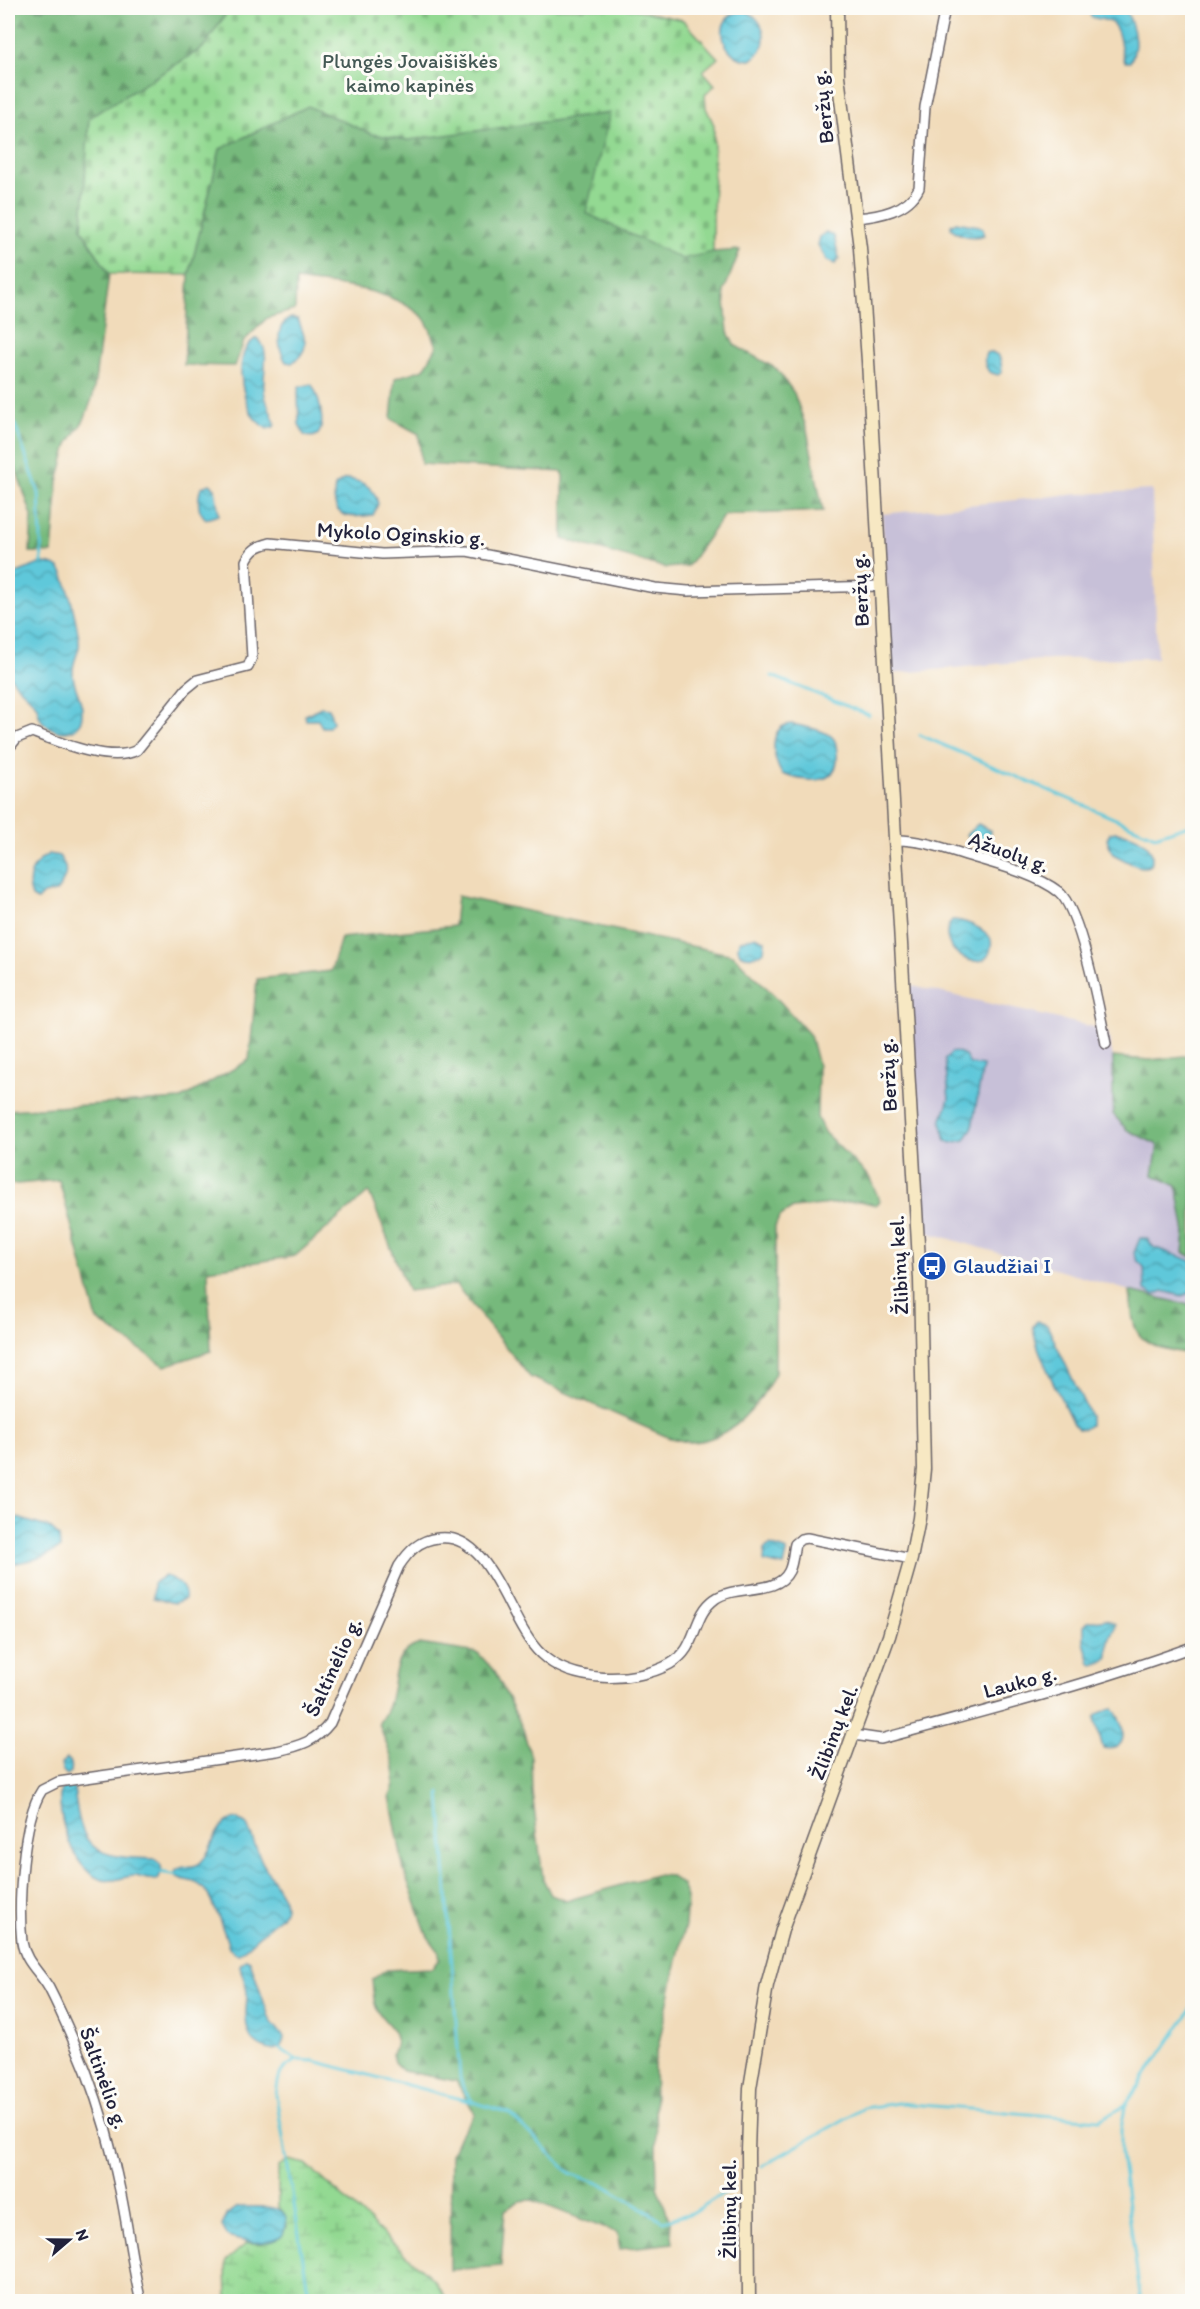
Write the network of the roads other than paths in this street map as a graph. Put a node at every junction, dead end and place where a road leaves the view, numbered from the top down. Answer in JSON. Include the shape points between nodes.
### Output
{"nodes":[{"id":1,"x":837,"y":8,"type":"edge"},
{"id":2,"x":945,"y":8,"type":"edge"},
{"id":3,"x":856,"y":218,"type":"junction"},
{"id":4,"x":879,"y":586,"type":"junction"},
{"id":5,"x":8,"y":749,"type":"edge"},
{"id":6,"x":894,"y":840,"type":"junction"},
{"id":7,"x":1106,"y":1044,"type":"dead end"},
{"id":8,"x":914,"y":1171,"type":"joint"},
{"id":9,"x":911,"y":1559,"type":"junction"},
{"id":10,"x":1192,"y":1647,"type":"edge"},
{"id":11,"x":854,"y":1735,"type":"junction"},
{"id":12,"x":141,"y":2301,"type":"edge"},
{"id":13,"x":749,"y":2301,"type":"edge"}],
"edges":[{"from":1,"to":3,"type":"main road","name":"Beržų g.","via":[[838,76]]},
{"from":2,"to":3,"type":"street","via":[[927,97],[919,188],[898,209]]},
{"from":3,"to":4,"type":"main road","name":"Beržų g."},
{"from":4,"to":5,"type":"street","name":"Mykolo Oginskio g.","via":[[688,591],[655,588],[466,550],[382,554],[270,543],[251,551],[246,561],[252,657],[248,667],[197,680],[137,750],[129,754],[80,750],[32,732],[17,738]]},
{"from":4,"to":6,"type":"main road","name":"Beržų g."},
{"from":6,"to":7,"type":"street","name":"Ąžuolų g.","via":[[937,846],[1007,868],[1061,894],[1072,912],[1096,989]]},
{"from":6,"to":8,"type":"main road","name":"Beržų g."},
{"from":8,"to":9,"type":"main road","name":"Žlibinų kel.","via":[[925,1443],[922,1493]]},
{"from":9,"to":11,"type":"main road","name":"Žlibinų kel."},
{"from":9,"to":12,"type":"street","name":"Šaltinėlio g.","via":[[801,1539],[795,1544],[784,1578],[765,1586],[729,1592],[708,1604],[688,1648],[670,1664],[643,1673],[595,1677],[558,1668],[542,1656],[519,1626],[482,1558],[471,1547],[458,1540],[430,1538],[416,1546],[399,1566],[330,1723],[311,1742],[277,1751],[58,1782],[42,1790],[33,1806],[25,1859],[22,1943],[86,2070],[120,2191]]},
{"from":10,"to":11,"type":"street","name":"Lauko g.","via":[[1100,1679],[888,1737]]},
{"from":11,"to":13,"type":"main road","name":"Žlibinų kel.","via":[[782,1930],[758,2031],[750,2088]]}]}
